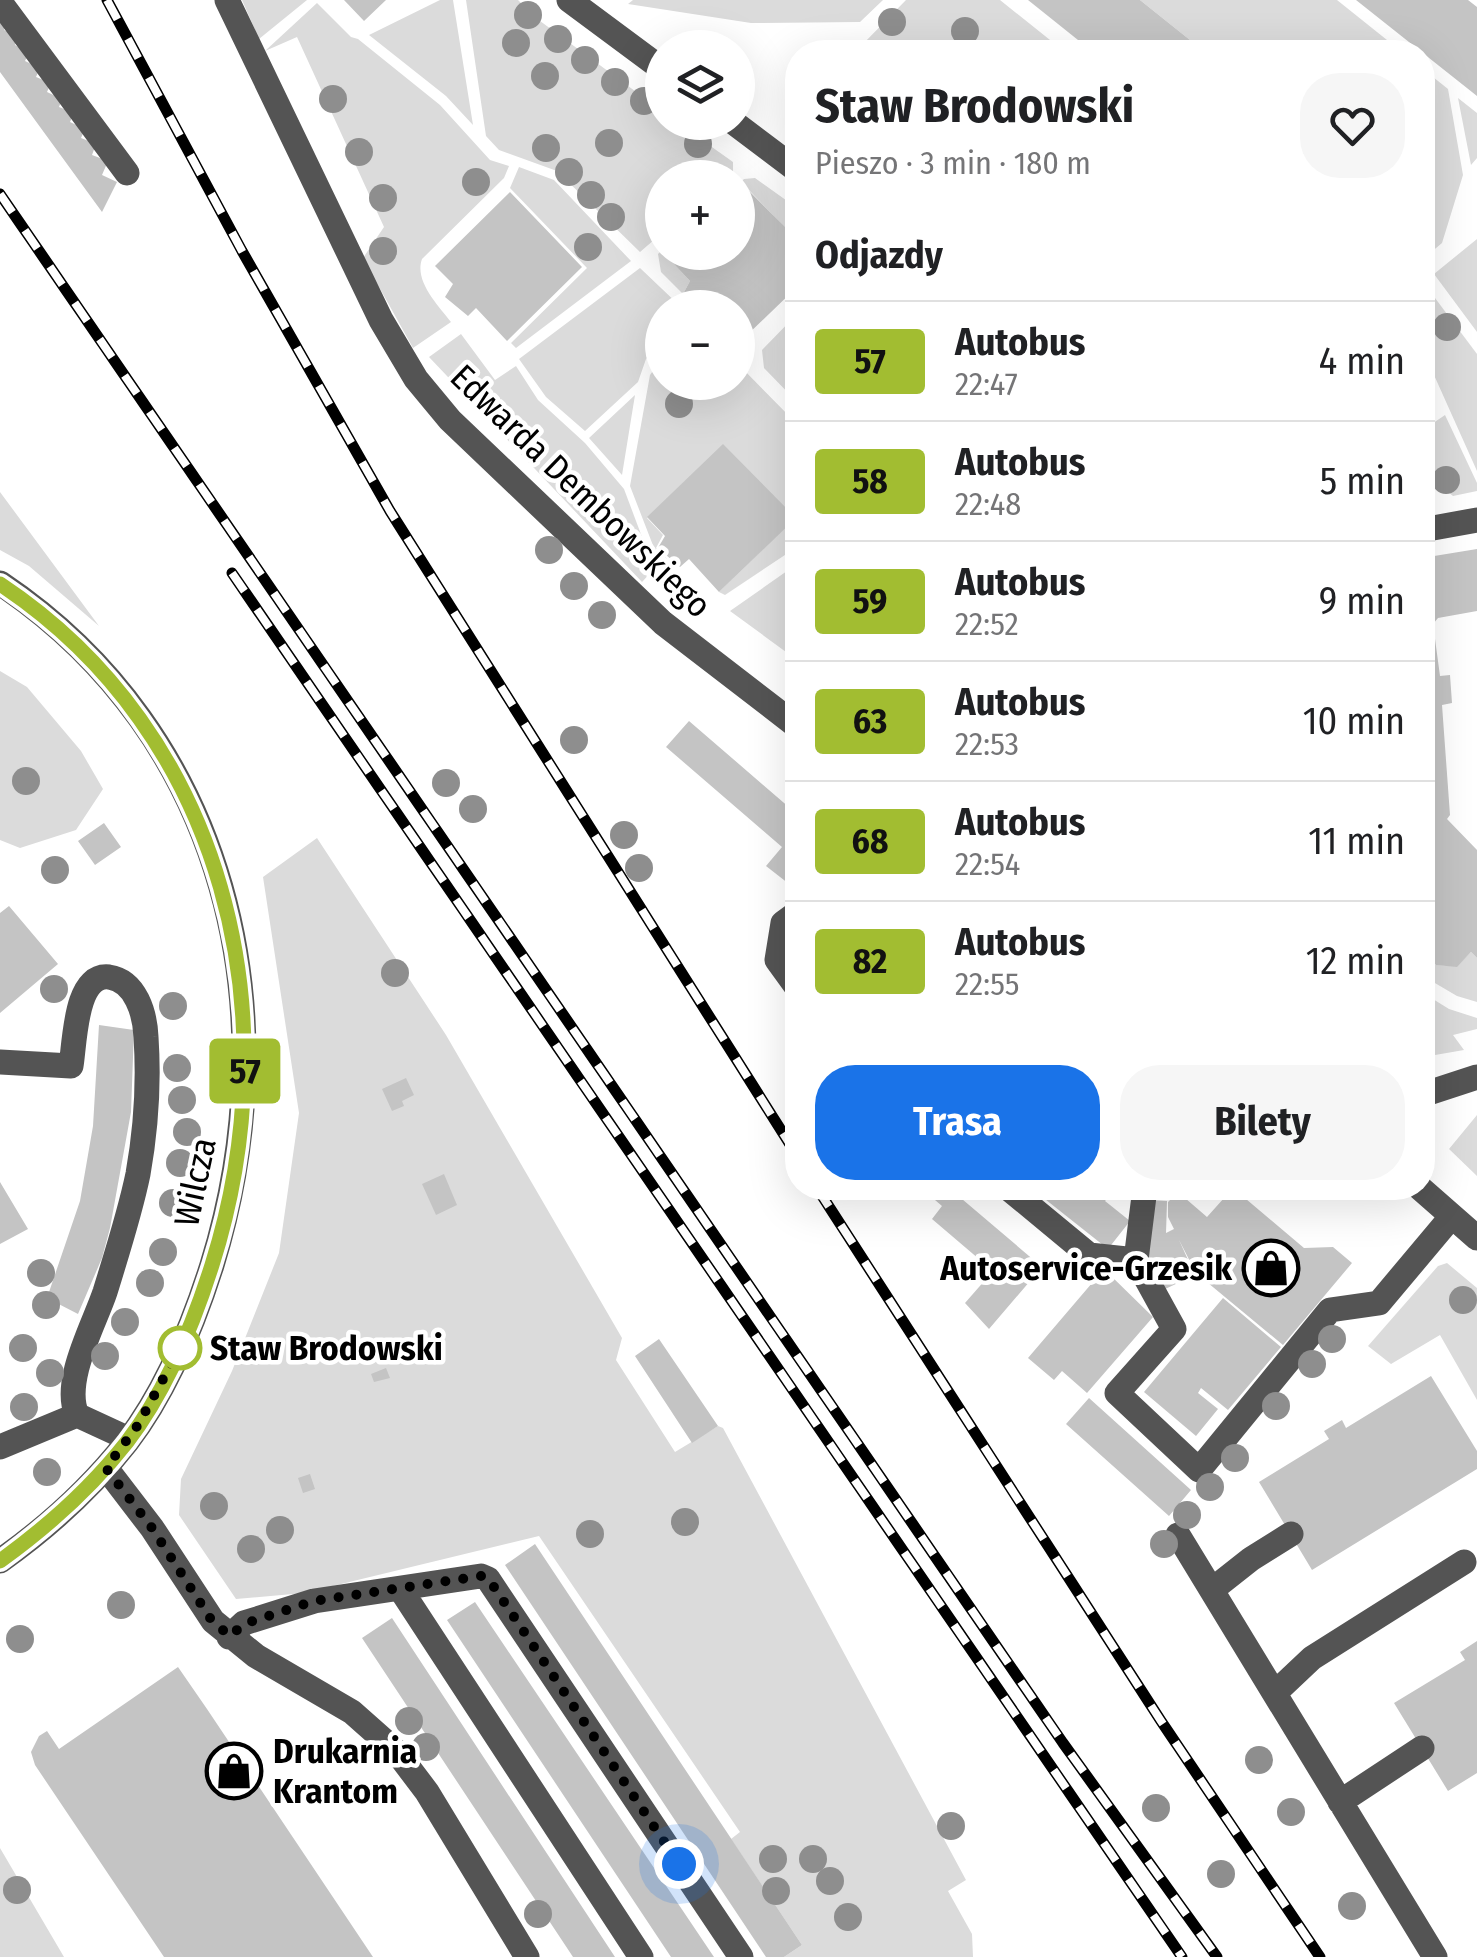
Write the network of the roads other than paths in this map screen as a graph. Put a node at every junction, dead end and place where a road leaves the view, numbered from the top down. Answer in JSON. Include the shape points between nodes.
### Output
{"nodes":[{"id":1,"x":227,"y":0,"type":"edge"},
{"id":2,"x":570,"y":0,"type":"edge"},
{"id":3,"x":0,"y":2,"type":"edge"},
{"id":4,"x":645,"y":56,"type":"edge"},
{"id":5,"x":755,"y":139,"type":"edge"},
{"id":6,"x":785,"y":161,"type":"edge"},
{"id":7,"x":127,"y":173,"type":"dead end"},
{"id":8,"x":1477,"y":520,"type":"edge"},
{"id":9,"x":1435,"y":528,"type":"edge"},
{"id":10,"x":0,"y":584,"type":"edge"},
{"id":11,"x":785,"y":717,"type":"edge"},
{"id":12,"x":785,"y":922,"type":"edge"},
{"id":13,"x":785,"y":971,"type":"edge"},
{"id":14,"x":0,"y":1062,"type":"edge"},
{"id":15,"x":1477,"y":1077,"type":"edge"},
{"id":16,"x":1435,"y":1091,"type":"edge"},
{"id":17,"x":1023,"y":1200,"type":"edge"},
{"id":18,"x":1144,"y":1200,"type":"edge"},
{"id":19,"x":1434,"y":1200,"type":"edge"},
{"id":20,"x":1452,"y":1216,"type":"junction"},
{"id":21,"x":1477,"y":1238,"type":"edge"},
{"id":22,"x":1136,"y":1260,"type":"junction"},
{"id":23,"x":77,"y":1415,"type":"junction"},
{"id":24,"x":129,"y":1439,"type":"junction"},
{"id":25,"x":0,"y":1447,"type":"edge"},
{"id":26,"x":106,"y":1468,"type":"junction"},
{"id":27,"x":1291,"y":1534,"type":"dead end"},
{"id":28,"x":1178,"y":1536,"type":"dead end"},
{"id":29,"x":0,"y":1560,"type":"edge"},
{"id":30,"x":1464,"y":1562,"type":"dead end"},
{"id":31,"x":1213,"y":1589,"type":"junction"},
{"id":32,"x":401,"y":1590,"type":"junction"},
{"id":33,"x":230,"y":1636,"type":"junction"},
{"id":34,"x":1276,"y":1692,"type":"junction"},
{"id":35,"x":1422,"y":1748,"type":"dead end"},
{"id":36,"x":1340,"y":1802,"type":"junction"},
{"id":37,"x":527,"y":1957,"type":"edge"},
{"id":38,"x":642,"y":1957,"type":"edge"},
{"id":39,"x":741,"y":1957,"type":"edge"},
{"id":40,"x":1435,"y":1957,"type":"edge"}],
"edges":[{"from":1,"to":11,"type":"street","name":"Edwarda Dembowskiego","via":[[416,379],[450,420],[663,623]]},
{"from":2,"to":4,"type":"street"},
{"from":3,"to":7,"type":"street"},
{"from":5,"to":6,"type":"street"},
{"from":8,"to":9,"type":"street"},
{"from":10,"to":24,"type":"street","name":"Wilcza","via":[[90,661],[172,768],[221,886],[242,987],[244,1102],[232,1196],[187,1332]]},
{"from":12,"to":13,"type":"street","via":[[777,960]]},
{"from":14,"to":23,"type":"street","via":[[71,1066],[84,993],[105,976],[122,980],[145,1019],[148,1068],[138,1175],[78,1363],[72,1394]]},
{"from":15,"to":16,"type":"street"},
{"from":17,"to":22,"type":"street","via":[[1089,1254]]},
{"from":18,"to":22,"type":"street"},
{"from":19,"to":20,"type":"street"},
{"from":20,"to":21,"type":"street"},
{"from":20,"to":22,"type":"street","via":[[1379,1303],[1330,1310],[1199,1470],[1117,1393],[1174,1329]]},
{"from":23,"to":24,"type":"street"},
{"from":23,"to":25,"type":"street"},
{"from":24,"to":26,"type":"street","name":"Wilcza"},
{"from":26,"to":29,"type":"street","name":"Wilcza"},
{"from":26,"to":33,"type":"street","via":[[212,1621]]},
{"from":27,"to":31,"type":"street"},
{"from":28,"to":31,"type":"street"},
{"from":30,"to":34,"type":"street","via":[[1312,1658]]},
{"from":31,"to":34,"type":"street"},
{"from":32,"to":33,"type":"street","via":[[314,1601],[244,1624]]},
{"from":32,"to":38,"type":"street"},
{"from":32,"to":39,"type":"street","via":[[481,1576],[494,1584]]},
{"from":33,"to":37,"type":"street","via":[[352,1712],[396,1751]]},
{"from":34,"to":36,"type":"street"},
{"from":35,"to":36,"type":"street"},
{"from":36,"to":40,"type":"street"}]}
